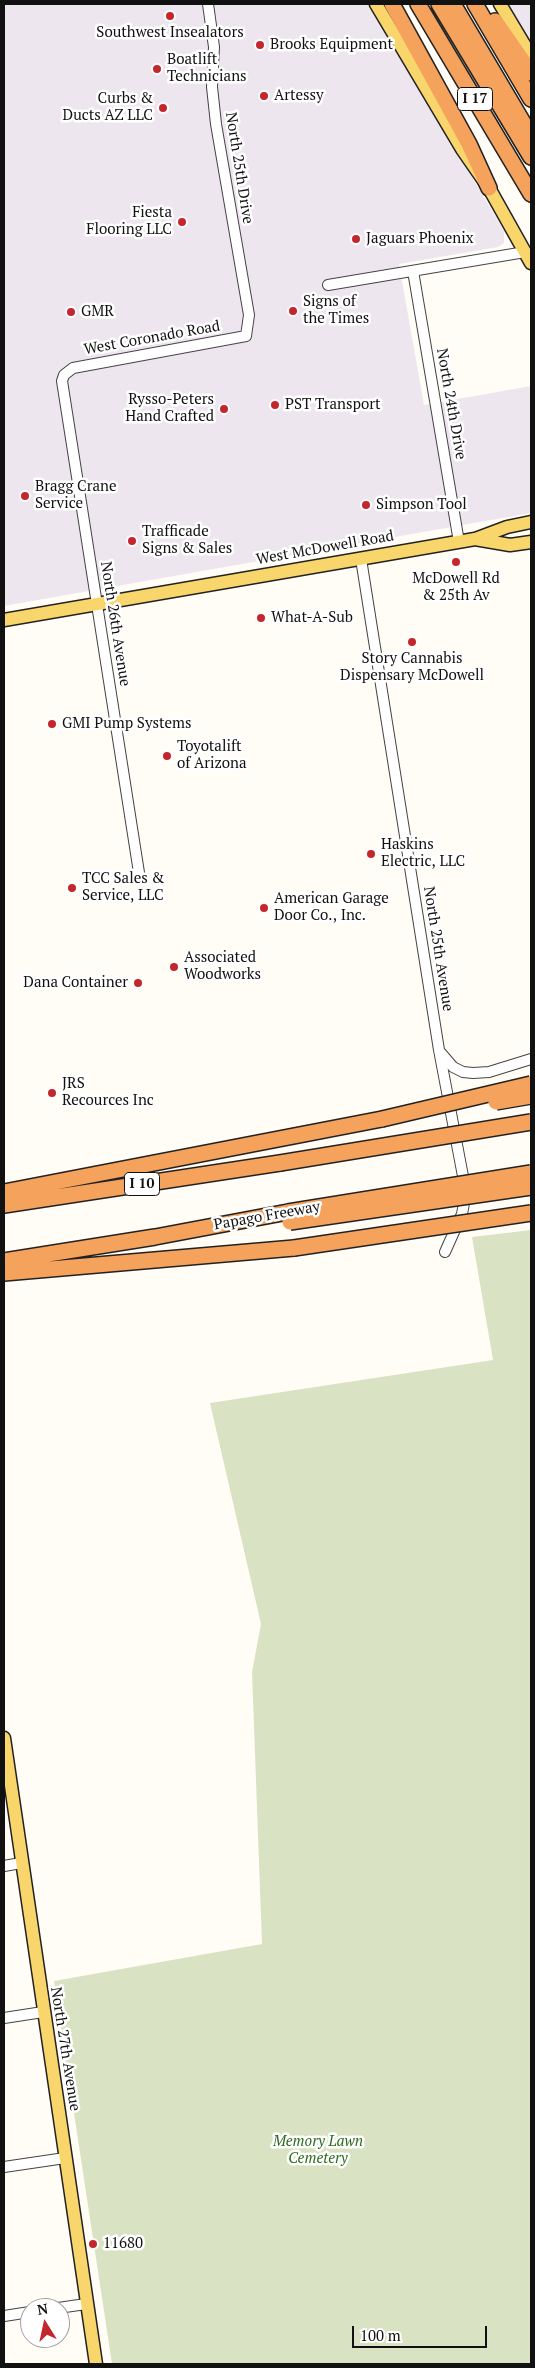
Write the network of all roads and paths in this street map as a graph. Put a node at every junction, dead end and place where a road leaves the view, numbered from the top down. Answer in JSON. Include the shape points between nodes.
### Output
{"nodes":[{"id":1,"x":208,"y":4,"type":"edge"},
{"id":2,"x":376,"y":4,"type":"edge"},
{"id":3,"x":392,"y":4,"type":"edge"},
{"id":4,"x":418,"y":4,"type":"edge"},
{"id":5,"x":439,"y":4,"type":"edge"},
{"id":6,"x":453,"y":4,"type":"edge"},
{"id":7,"x":475,"y":4,"type":"edge"},
{"id":8,"x":484,"y":4,"type":"edge"},
{"id":9,"x":500,"y":4,"type":"edge"},
{"id":10,"x":531,"y":56,"type":"edge"},
{"id":11,"x":531,"y":73,"type":"edge"},
{"id":12,"x":531,"y":99,"type":"edge"},
{"id":13,"x":531,"y":136,"type":"edge"},
{"id":14,"x":531,"y":158,"type":"edge"},
{"id":15,"x":489,"y":188,"type":"junction"},
{"id":16,"x":531,"y":194,"type":"edge"},
{"id":17,"x":528,"y":258,"type":"edge"},
{"id":18,"x":413,"y":271,"type":"junction"},
{"id":19,"x":328,"y":285,"type":"dead end"},
{"id":20,"x":246,"y":336,"type":"joint"},
{"id":21,"x":64,"y":375,"type":"joint"},
{"id":22,"x":531,"y":522,"type":"edge"},
{"id":23,"x":475,"y":539,"type":"junction"},
{"id":24,"x":459,"y":542,"type":"junction"},
{"id":25,"x":531,"y":542,"type":"edge"},
{"id":26,"x":361,"y":559,"type":"junction"},
{"id":27,"x":97,"y":604,"type":"junction"},
{"id":28,"x":4,"y":620,"type":"edge"},
{"id":29,"x":140,"y":879,"type":"dead end"},
{"id":30,"x":439,"y":1050,"type":"junction"},
{"id":31,"x":531,"y":1058,"type":"edge"},
{"id":32,"x":531,"y":1084,"type":"edge"},
{"id":33,"x":531,"y":1096,"type":"edge"},
{"id":34,"x":382,"y":1119,"type":"junction"},
{"id":35,"x":531,"y":1122,"type":"edge"},
{"id":36,"x":531,"y":1173,"type":"edge"},
{"id":37,"x":531,"y":1187,"type":"edge"},
{"id":38,"x":4,"y":1192,"type":"edge"},
{"id":39,"x":4,"y":1205,"type":"edge"},
{"id":40,"x":531,"y":1213,"type":"edge"},
{"id":41,"x":289,"y":1217,"type":"junction"},
{"id":42,"x":445,"y":1252,"type":"dead end"},
{"id":43,"x":4,"y":1261,"type":"edge"},
{"id":44,"x":4,"y":1273,"type":"edge"},
{"id":45,"x":4,"y":1738,"type":"edge"},
{"id":46,"x":21,"y":1863,"type":"junction"},
{"id":47,"x":4,"y":1866,"type":"edge"},
{"id":48,"x":43,"y":2012,"type":"junction"},
{"id":49,"x":4,"y":2018,"type":"edge"},
{"id":50,"x":65,"y":2158,"type":"junction"},
{"id":51,"x":4,"y":2167,"type":"edge"},
{"id":52,"x":86,"y":2304,"type":"junction"},
{"id":53,"x":70,"y":2306,"type":"edge"},
{"id":54,"x":20,"y":2314,"type":"edge"},
{"id":55,"x":4,"y":2316,"type":"edge"},
{"id":56,"x":96,"y":2364,"type":"edge"}],
"edges":[{"from":1,"to":20,"type":"street","name":"North 25th Drive","via":[[214,47],[212,87],[216,124],[249,315]]},
{"from":2,"to":15,"type":"main road","via":[[462,149]]},
{"from":3,"to":15,"type":"highway","via":[[470,144]]},
{"from":4,"to":16,"type":"highway","number":"I 17"},
{"from":5,"to":14,"type":"highway"},
{"from":6,"to":13,"type":"highway","number":"I 17"},
{"from":7,"to":12,"type":"highway"},
{"from":8,"to":11,"type":"highway"},
{"from":9,"to":10,"type":"main road"},
{"from":15,"to":17,"type":"main road"},
{"from":17,"to":18,"type":"street"},
{"from":18,"to":19,"type":"street"},
{"from":18,"to":24,"type":"street","name":"North 24th Drive"},
{"from":20,"to":21,"type":"street","name":"West Coronado Road","via":[[73,368]]},
{"from":21,"to":27,"type":"street","name":"North 26th Avenue","via":[[62,382]]},
{"from":22,"to":23,"type":"main road","name":"West McDowell Road"},
{"from":23,"to":24,"type":"main road","name":"West McDowell Road"},
{"from":23,"to":25,"type":"main road","name":"West McDowell Road","via":[[510,545]]},
{"from":24,"to":26,"type":"main road","name":"West McDowell Road"},
{"from":26,"to":27,"type":"main road","name":"West McDowell Road"},
{"from":26,"to":30,"type":"street","name":"North 25th Avenue"},
{"from":27,"to":28,"type":"main road","name":"West McDowell Road"},
{"from":27,"to":29,"type":"street","name":"North 26th Avenue"},
{"from":30,"to":31,"type":"street","via":[[453,1067],[473,1073],[489,1072]]},
{"from":30,"to":42,"type":"street","name":"North 25th Avenue","via":[[466,1192],[462,1214]]},
{"from":32,"to":34,"type":"highway","bridge":true},
{"from":33,"to":34,"type":"highway","bridge":true},
{"from":34,"to":38,"type":"highway"},
{"from":35,"to":39,"type":"highway","number":"I 10","bridge":true},
{"from":36,"to":41,"type":"highway","name":"Papago Freeway","bridge":true},
{"from":37,"to":41,"type":"highway","bridge":true},
{"from":40,"to":44,"type":"highway","bridge":true,"via":[[294,1248]]},
{"from":41,"to":43,"type":"highway","name":"Papago Freeway"},
{"from":45,"to":46,"type":"main road","name":"North 27th Avenue"},
{"from":46,"to":47,"type":"street"},
{"from":46,"to":48,"type":"main road","name":"North 27th Avenue"},
{"from":48,"to":49,"type":"street"},
{"from":48,"to":50,"type":"main road","name":"North 27th Avenue"},
{"from":50,"to":51,"type":"street"},
{"from":50,"to":52,"type":"main road","name":"North 27th Avenue"},
{"from":52,"to":53,"type":"street"},
{"from":52,"to":56,"type":"main road","name":"North 27th Avenue"},
{"from":54,"to":55,"type":"street"}]}
